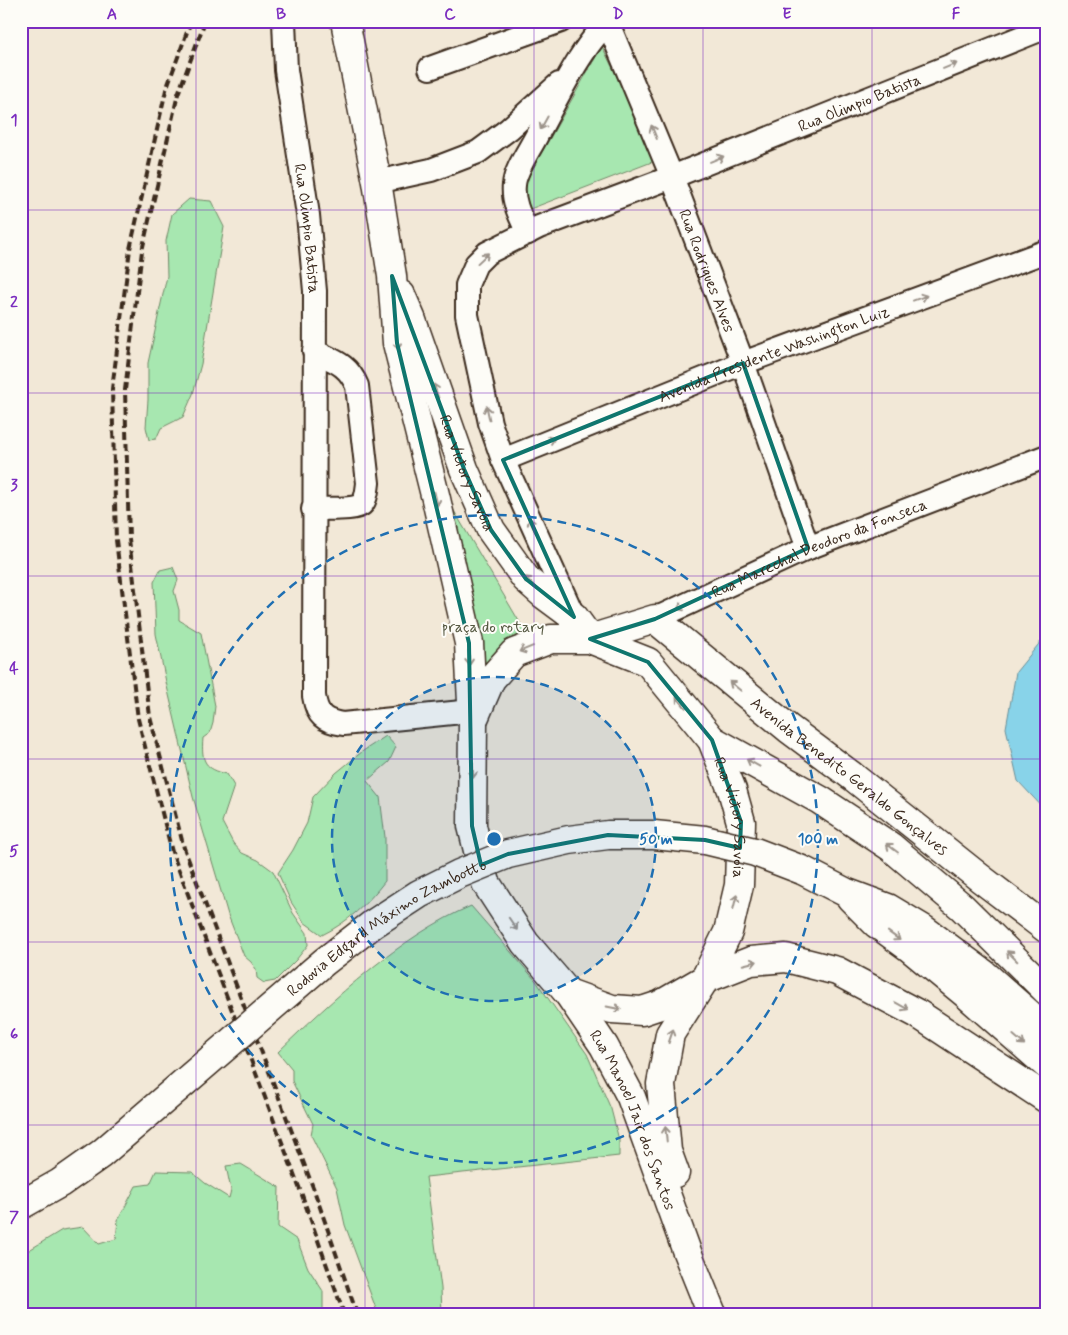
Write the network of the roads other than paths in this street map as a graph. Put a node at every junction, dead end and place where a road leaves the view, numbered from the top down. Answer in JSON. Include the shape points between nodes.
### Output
{"nodes":[{"id":1,"x":284,"y":21,"type":"edge"},
{"id":2,"x":345,"y":21,"type":"edge"},
{"id":3,"x":561,"y":21,"type":"edge"},
{"id":4,"x":609,"y":22,"type":"edge"},
{"id":5,"x":1047,"y":27,"type":"edge"},
{"id":6,"x":430,"y":68,"type":"dead end"},
{"id":7,"x":572,"y":72,"type":"junction"},
{"id":8,"x":672,"y":177,"type":"junction"},
{"id":9,"x":377,"y":182,"type":"junction"},
{"id":10,"x":528,"y":233,"type":"junction"},
{"id":11,"x":1047,"y":251,"type":"edge"},
{"id":12,"x":392,"y":276,"type":"junction"},
{"id":13,"x":314,"y":351,"type":"junction"},
{"id":14,"x":743,"y":363,"type":"junction"},
{"id":15,"x":1047,"y":456,"type":"edge"},
{"id":16,"x":503,"y":460,"type":"junction"},
{"id":17,"x":313,"y":509,"type":"junction"},
{"id":18,"x":808,"y":548,"type":"junction"},
{"id":19,"x":574,"y":617,"type":"junction"},
{"id":20,"x":655,"y":619,"type":"junction"},
{"id":21,"x":590,"y":639,"type":"junction"},
{"id":22,"x":473,"y":717,"type":"junction"},
{"id":23,"x":712,"y":740,"type":"junction"},
{"id":24,"x":845,"y":892,"type":"junction"},
{"id":25,"x":1047,"y":929,"type":"edge"},
{"id":26,"x":705,"y":979,"type":"junction"},
{"id":27,"x":1047,"y":991,"type":"edge"},
{"id":28,"x":568,"y":993,"type":"junction"},
{"id":29,"x":1047,"y":1030,"type":"edge"},
{"id":30,"x":1047,"y":1065,"type":"edge"},
{"id":31,"x":1047,"y":1099,"type":"edge"},
{"id":32,"x":21,"y":1205,"type":"edge"},
{"id":33,"x":695,"y":1250,"type":"junction"},
{"id":34,"x":712,"y":1314,"type":"edge"},
{"id":35,"x":732,"y":1314,"type":"edge"}],
"edges":[{"from":1,"to":13,"type":"street","name":"Rua Olimpio Batista","via":[[286,70],[308,215],[315,291]]},
{"from":2,"to":9,"type":"main road"},
{"from":3,"to":6,"type":"street"},
{"from":4,"to":7,"type":"street"},
{"from":8,"to":4,"type":"street","name":"Rua Rodrigues Alves","one_way":true},
{"from":8,"to":5,"type":"street","name":"Rua Olimpio Batista","one_way":true},
{"from":7,"to":9,"type":"street","via":[[509,129],[478,152],[431,170]]},
{"from":7,"to":10,"type":"street","one_way":true,"via":[[514,184],[515,202]]},
{"from":8,"to":10,"type":"street"},
{"from":8,"to":14,"type":"street","name":"Rua Rodrigues Alves"},
{"from":9,"to":12,"type":"main road"},
{"from":16,"to":10,"type":"street","one_way":true,"via":[[490,423],[467,315],[467,285],[476,264],[487,253]]},
{"from":14,"to":11,"type":"street","name":"Avenida Presidente Washington Luiz","one_way":true},
{"from":19,"to":12,"type":"main road","name":"Rua Victory Savóia","one_way":true,"via":[[526,579],[491,530],[464,469],[411,318]]},
{"from":12,"to":22,"type":"main road","name":"Rua Manoel Jair dos Santos","one_way":true,"via":[[397,343],[469,643]]},
{"from":13,"to":17,"type":"street","name":"Rua Olimpio Batista"},
{"from":13,"to":17,"type":"street","via":[[343,366],[352,374],[357,386],[368,484],[363,505]]},
{"from":16,"to":14,"type":"street","name":"Avenida Presidente Washington Luiz","one_way":true},
{"from":14,"to":18,"type":"street","name":"Rua Rodrigues Alves"},
{"from":15,"to":18,"type":"street","name":"Rua Marechal Deodoro da Fonseca"},
{"from":19,"to":16,"type":"street","one_way":true},
{"from":17,"to":22,"type":"street","name":"Rua Olimpio Batista","via":[[314,696],[321,715],[330,722],[343,724]]},
{"from":18,"to":20,"type":"street","name":"Rua Marechal Deodoro da Fonseca","one_way":true},
{"from":19,"to":21,"type":"main road","name":"Rua Victory Savóia"},
{"from":20,"to":21,"type":"main road","name":"Rua Marechal Deodoro da Fonseca"},
{"from":25,"to":20,"type":"main road","name":"Avenida Benedito Geraldo Gonçalves","one_way":true,"via":[[790,730]]},
{"from":21,"to":22,"type":"main road","one_way":true,"via":[[551,639],[514,654],[490,679]]},
{"from":23,"to":21,"type":"main road","name":"Rua Victory Savoia","one_way":true,"via":[[648,662]]},
{"from":22,"to":28,"type":"main road","name":"Rua Manoel Jair dos Santos","one_way":true,"via":[[472,826],[486,883],[525,943]]},
{"from":26,"to":23,"type":"main road","name":"Rua Victory Savoia","one_way":true,"via":[[728,932],[739,885],[741,822]]},
{"from":27,"to":23,"type":"main road","one_way":true,"via":[[962,907],[891,846],[820,800]]},
{"from":24,"to":29,"type":"main road","name":"Rodovia Edgard Máximo Zambotto","via":[[888,908],[924,929],[984,974]]},
{"from":24,"to":30,"type":"main road","name":"Rodovia Edgard Máximo Zambotto","one_way":true,"via":[[877,924],[966,994]]},
{"from":24,"to":32,"type":"main road","name":"Rodovia Edgard Máximo Zambotto","bridge":true,"via":[[802,870],[755,852],[705,840],[608,835],[508,854],[418,894],[373,924],[324,962],[101,1154]]},
{"from":28,"to":26,"type":"main road","one_way":true,"via":[[612,1008],[642,1012]]},
{"from":26,"to":31,"type":"main road","one_way":true,"via":[[751,961],[786,958],[837,970],[918,1014]]},
{"from":33,"to":26,"type":"main road","name":"Rua Victory Savoia","one_way":true,"via":[[667,1151],[661,1084],[670,1034]]},
{"from":28,"to":33,"type":"main road","name":"Rua Manoel Jair dos Santos","via":[[604,1046],[631,1097]]},
{"from":33,"to":34,"type":"main road"},
{"from":33,"to":35,"type":"main road"}]}
